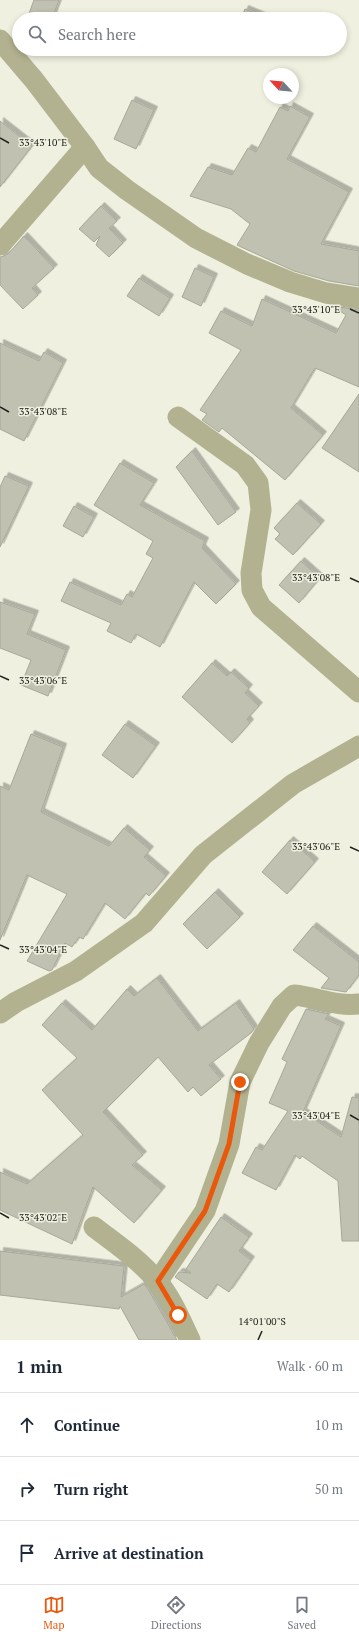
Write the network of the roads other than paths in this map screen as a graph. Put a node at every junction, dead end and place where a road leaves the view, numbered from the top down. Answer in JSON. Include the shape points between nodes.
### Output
{"nodes":[{"id":1,"x":0,"y":40,"type":"edge"},
{"id":2,"x":12,"y":54,"type":"edge"},
{"id":3,"x":14,"y":56,"type":"edge"},
{"id":4,"x":85,"y":147,"type":"junction"},
{"id":5,"x":0,"y":244,"type":"edge"},
{"id":6,"x":359,"y":298,"type":"edge"},
{"id":7,"x":178,"y":417,"type":"dead end"},
{"id":8,"x":359,"y":692,"type":"edge"},
{"id":9,"x":359,"y":746,"type":"edge"},
{"id":10,"x":359,"y":1004,"type":"edge"},
{"id":11,"x":0,"y":1013,"type":"edge"},
{"id":12,"x":94,"y":1228,"type":"dead end"},
{"id":13,"x":158,"y":1281,"type":"junction"},
{"id":14,"x":190,"y":1340,"type":"edge"}],
"edges":[{"from":1,"to":2,"type":"street"},
{"from":3,"to":4,"type":"street"},
{"from":4,"to":5,"type":"street"},
{"from":4,"to":6,"type":"street","via":[[99,168],[127,190],[222,253],[290,282],[326,294]]},
{"from":7,"to":8,"type":"street","via":[[245,465],[258,483],[261,510],[251,573],[252,590],[261,607]]},
{"from":9,"to":11,"type":"street","via":[[293,784],[203,855],[144,923],[76,971]]},
{"from":10,"to":13,"type":"street","via":[[347,1006],[309,996],[294,995],[282,1006],[258,1043],[240,1082],[229,1144],[205,1211]]},
{"from":12,"to":13,"type":"street","via":[[135,1259]]},
{"from":13,"to":14,"type":"street"}]}
